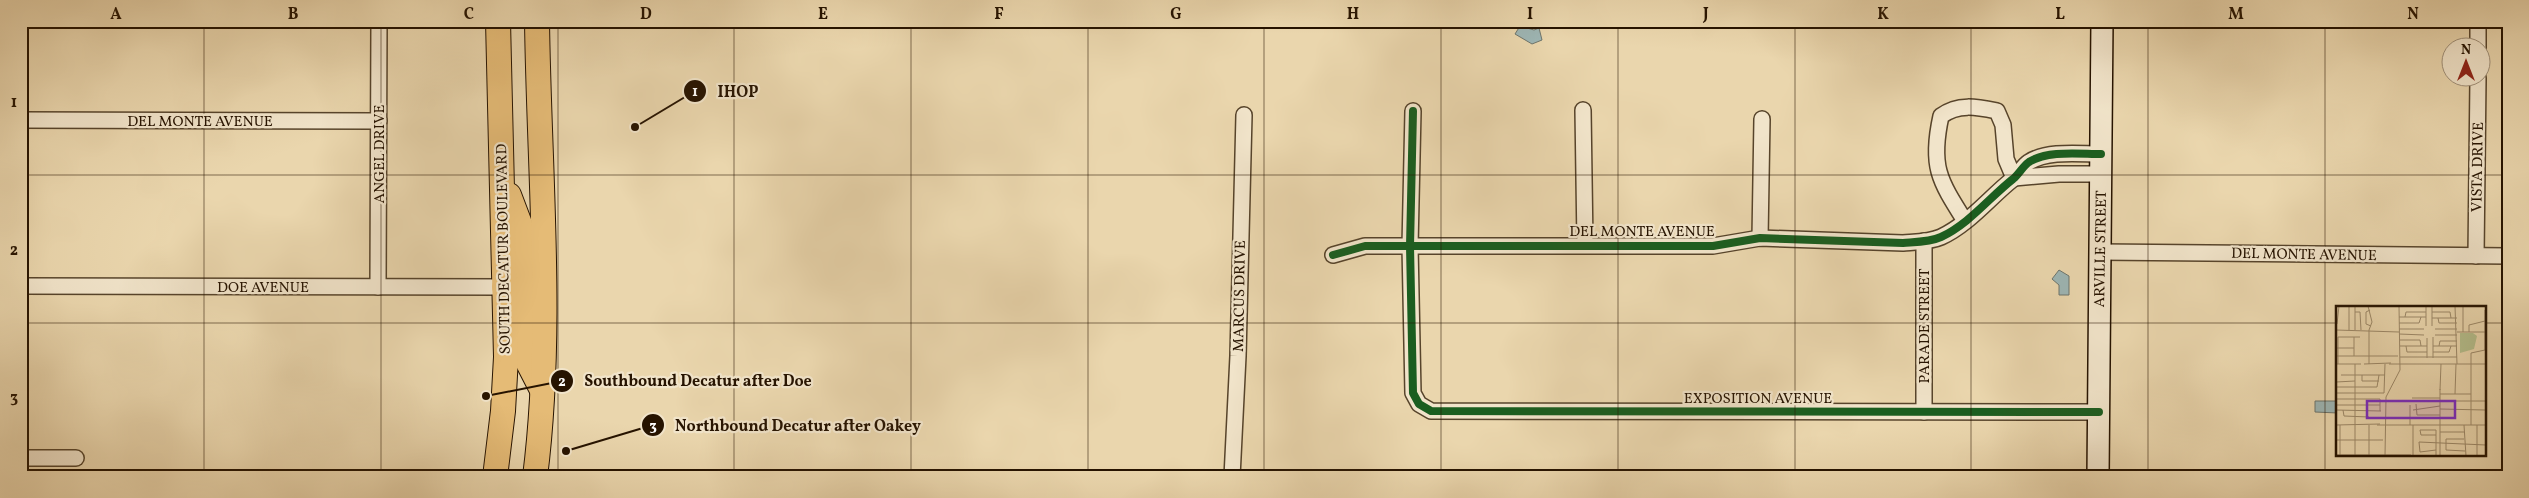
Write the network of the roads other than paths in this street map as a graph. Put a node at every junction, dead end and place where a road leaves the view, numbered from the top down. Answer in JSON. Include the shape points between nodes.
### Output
{"nodes":[{"id":1,"x":378,"y":21,"type":"edge"},
{"id":2,"x":498,"y":21,"type":"edge"},
{"id":3,"x":537,"y":21,"type":"edge"},
{"id":4,"x":2102,"y":21,"type":"edge"},
{"id":5,"x":2478,"y":21,"type":"edge"},
{"id":6,"x":2478,"y":38,"type":"edge"},
{"id":7,"x":2478,"y":88,"type":"edge"},
{"id":8,"x":1583,"y":110,"type":"dead end"},
{"id":9,"x":1413,"y":111,"type":"dead end"},
{"id":10,"x":1244,"y":114,"type":"dead end"},
{"id":11,"x":1762,"y":119,"type":"dead end"},
{"id":12,"x":21,"y":120,"type":"edge"},
{"id":13,"x":379,"y":122,"type":"junction"},
{"id":14,"x":2101,"y":164,"type":"junction"},
{"id":15,"x":502,"y":177,"type":"junction"},
{"id":16,"x":2014,"y":178,"type":"junction"},
{"id":17,"x":1965,"y":221,"type":"junction"},
{"id":18,"x":1760,"y":238,"type":"junction"},
{"id":19,"x":1924,"y":241,"type":"junction"},
{"id":20,"x":1585,"y":245,"type":"junction"},
{"id":21,"x":1410,"y":246,"type":"junction"},
{"id":22,"x":2100,"y":252,"type":"junction"},
{"id":23,"x":1333,"y":255,"type":"dead end"},
{"id":24,"x":2476,"y":256,"type":"junction"},
{"id":25,"x":2508,"y":256,"type":"edge"},
{"id":26,"x":21,"y":286,"type":"edge"},
{"id":27,"x":544,"y":286,"type":"junction"},
{"id":28,"x":378,"y":287,"type":"junction"},
{"id":29,"x":504,"y":288,"type":"junction"},
{"id":30,"x":543,"y":392,"type":"junction"},
{"id":31,"x":1924,"y":412,"type":"junction"},
{"id":32,"x":2099,"y":412,"type":"junction"},
{"id":33,"x":21,"y":458,"type":"edge"},
{"id":34,"x":76,"y":458,"type":"dead end"},
{"id":35,"x":495,"y":477,"type":"edge"},
{"id":36,"x":535,"y":477,"type":"edge"},
{"id":37,"x":1232,"y":477,"type":"edge"},
{"id":38,"x":2098,"y":477,"type":"edge"}],
"edges":[{"from":1,"to":13,"type":"street","name":"ANGEL DRIVE"},
{"from":2,"to":15,"type":"main road","name":"SOUTH DECATUR BOULEVARD"},
{"from":3,"to":27,"type":"main road"},
{"from":4,"to":14,"type":"street","name":"ARVILLE STREET"},
{"from":5,"to":6,"type":"street"},
{"from":7,"to":24,"type":"street","name":"VISTA DRIVE"},
{"from":8,"to":20,"type":"street"},
{"from":9,"to":21,"type":"street"},
{"from":10,"to":37,"type":"street","name":"MARCUS DRIVE"},
{"from":11,"to":18,"type":"street"},
{"from":12,"to":13,"type":"street","name":"DEL MONTE AVENUE"},
{"from":13,"to":28,"type":"street","name":"ANGEL DRIVE"},
{"from":14,"to":16,"type":"street","name":"DEL MONTE AVENUE","via":[[2054,155],[2028,162]]},
{"from":14,"to":22,"type":"street","name":"ARVILLE STREET"},
{"from":15,"to":27,"type":"main road","via":[[520,224],[524,274],[528,281]]},
{"from":15,"to":29,"type":"main road","name":"SOUTH DECATUR BOULEVARD"},
{"from":16,"to":17,"type":"street","name":"DEL MONTE AVENUE"},
{"from":16,"to":17,"type":"street","via":[[2006,159],[2002,126],[1996,112],[1979,107],[1952,108],[1941,116],[1937,134],[1937,170],[1942,186]]},
{"from":17,"to":19,"type":"street","name":"DEL MONTE AVENUE","via":[[1941,237]]},
{"from":18,"to":19,"type":"street","name":"DEL MONTE AVENUE"},
{"from":18,"to":20,"type":"street","name":"DEL MONTE AVENUE","via":[[1713,246]]},
{"from":19,"to":31,"type":"street","name":"PARADE STREET"},
{"from":20,"to":21,"type":"street","name":"DEL MONTE AVENUE"},
{"from":21,"to":23,"type":"street","name":"DEL MONTE AVENUE","via":[[1365,246]]},
{"from":21,"to":31,"type":"street","name":"EXPOSITION AVENUE","via":[[1413,393],[1419,404],[1431,411]]},
{"from":22,"to":24,"type":"street","name":"DEL MONTE AVENUE"},
{"from":22,"to":32,"type":"street","name":"ARVILLE STREET"},
{"from":24,"to":25,"type":"street","name":"DEL MONTE AVENUE"},
{"from":26,"to":28,"type":"street","name":"DOE AVENUE"},
{"from":27,"to":30,"type":"main road"},
{"from":28,"to":29,"type":"street","name":"DOE AVENUE"},
{"from":29,"to":30,"type":"main road","via":[[521,294],[525,357]]},
{"from":29,"to":35,"type":"main road","name":"SOUTH DECATUR BOULEVARD","via":[[505,386]]},
{"from":30,"to":36,"type":"main road"},
{"from":31,"to":32,"type":"street","name":"EXPOSITION AVENUE"},
{"from":32,"to":38,"type":"street","name":"ARVILLE STREET"},
{"from":33,"to":34,"type":"street"}]}
